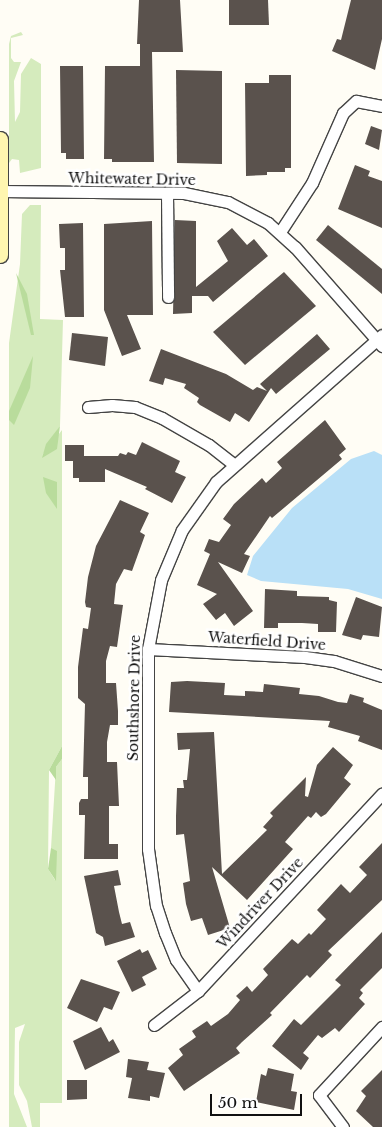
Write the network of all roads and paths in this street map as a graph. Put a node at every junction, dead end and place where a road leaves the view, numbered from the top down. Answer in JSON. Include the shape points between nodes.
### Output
{"nodes":[{"id":1,"x":382,"y":106,"type":"edge"},
{"id":2,"x":0,"y":140,"type":"edge"},
{"id":3,"x":0,"y":191,"type":"edge"},
{"id":4,"x":167,"y":192,"type":"junction"},
{"id":5,"x":280,"y":232,"type":"junction"},
{"id":6,"x":0,"y":255,"type":"edge"},
{"id":7,"x":168,"y":297,"type":"dead end"},
{"id":8,"x":380,"y":340,"type":"edge"},
{"id":9,"x":88,"y":407,"type":"dead end"},
{"id":10,"x":233,"y":464,"type":"junction"},
{"id":11,"x":148,"y":649,"type":"junction"},
{"id":12,"x":382,"y":676,"type":"edge"},
{"id":13,"x":382,"y":794,"type":"edge"},
{"id":14,"x":198,"y":991,"type":"junction"},
{"id":15,"x":154,"y":1025,"type":"dead end"},
{"id":16,"x":382,"y":1027,"type":"edge"},
{"id":17,"x":343,"y":1127,"type":"edge"}],
"edges":[{"from":1,"to":5,"type":"street","via":[[356,101],[343,114],[308,190]]},
{"from":2,"to":3,"type":"main road"},
{"from":3,"to":4,"type":"street","name":"Whitewater Drive"},
{"from":3,"to":6,"type":"main road"},
{"from":4,"to":5,"type":"street","name":"Whitewater Drive","via":[[208,196],[228,202]]},
{"from":4,"to":7,"type":"street"},
{"from":5,"to":8,"type":"street","name":"Whitewater Drive"},
{"from":8,"to":10,"type":"street","name":"Southshore Drive"},
{"from":9,"to":10,"type":"street","via":[[135,407],[153,414],[184,429]]},
{"from":10,"to":11,"type":"street","name":"Southshore Drive","via":[[198,505],[169,557],[153,609]]},
{"from":11,"to":12,"type":"street","name":"Waterfield Drive","via":[[305,657],[344,664]]},
{"from":11,"to":14,"type":"street","name":"Southshore Drive","via":[[150,878],[176,960]]},
{"from":13,"to":14,"type":"street","name":"Windriver Drive"},
{"from":14,"to":15,"type":"street","name":"Windriver Drive"},
{"from":16,"to":17,"type":"street","via":[[319,1095]]}]}
